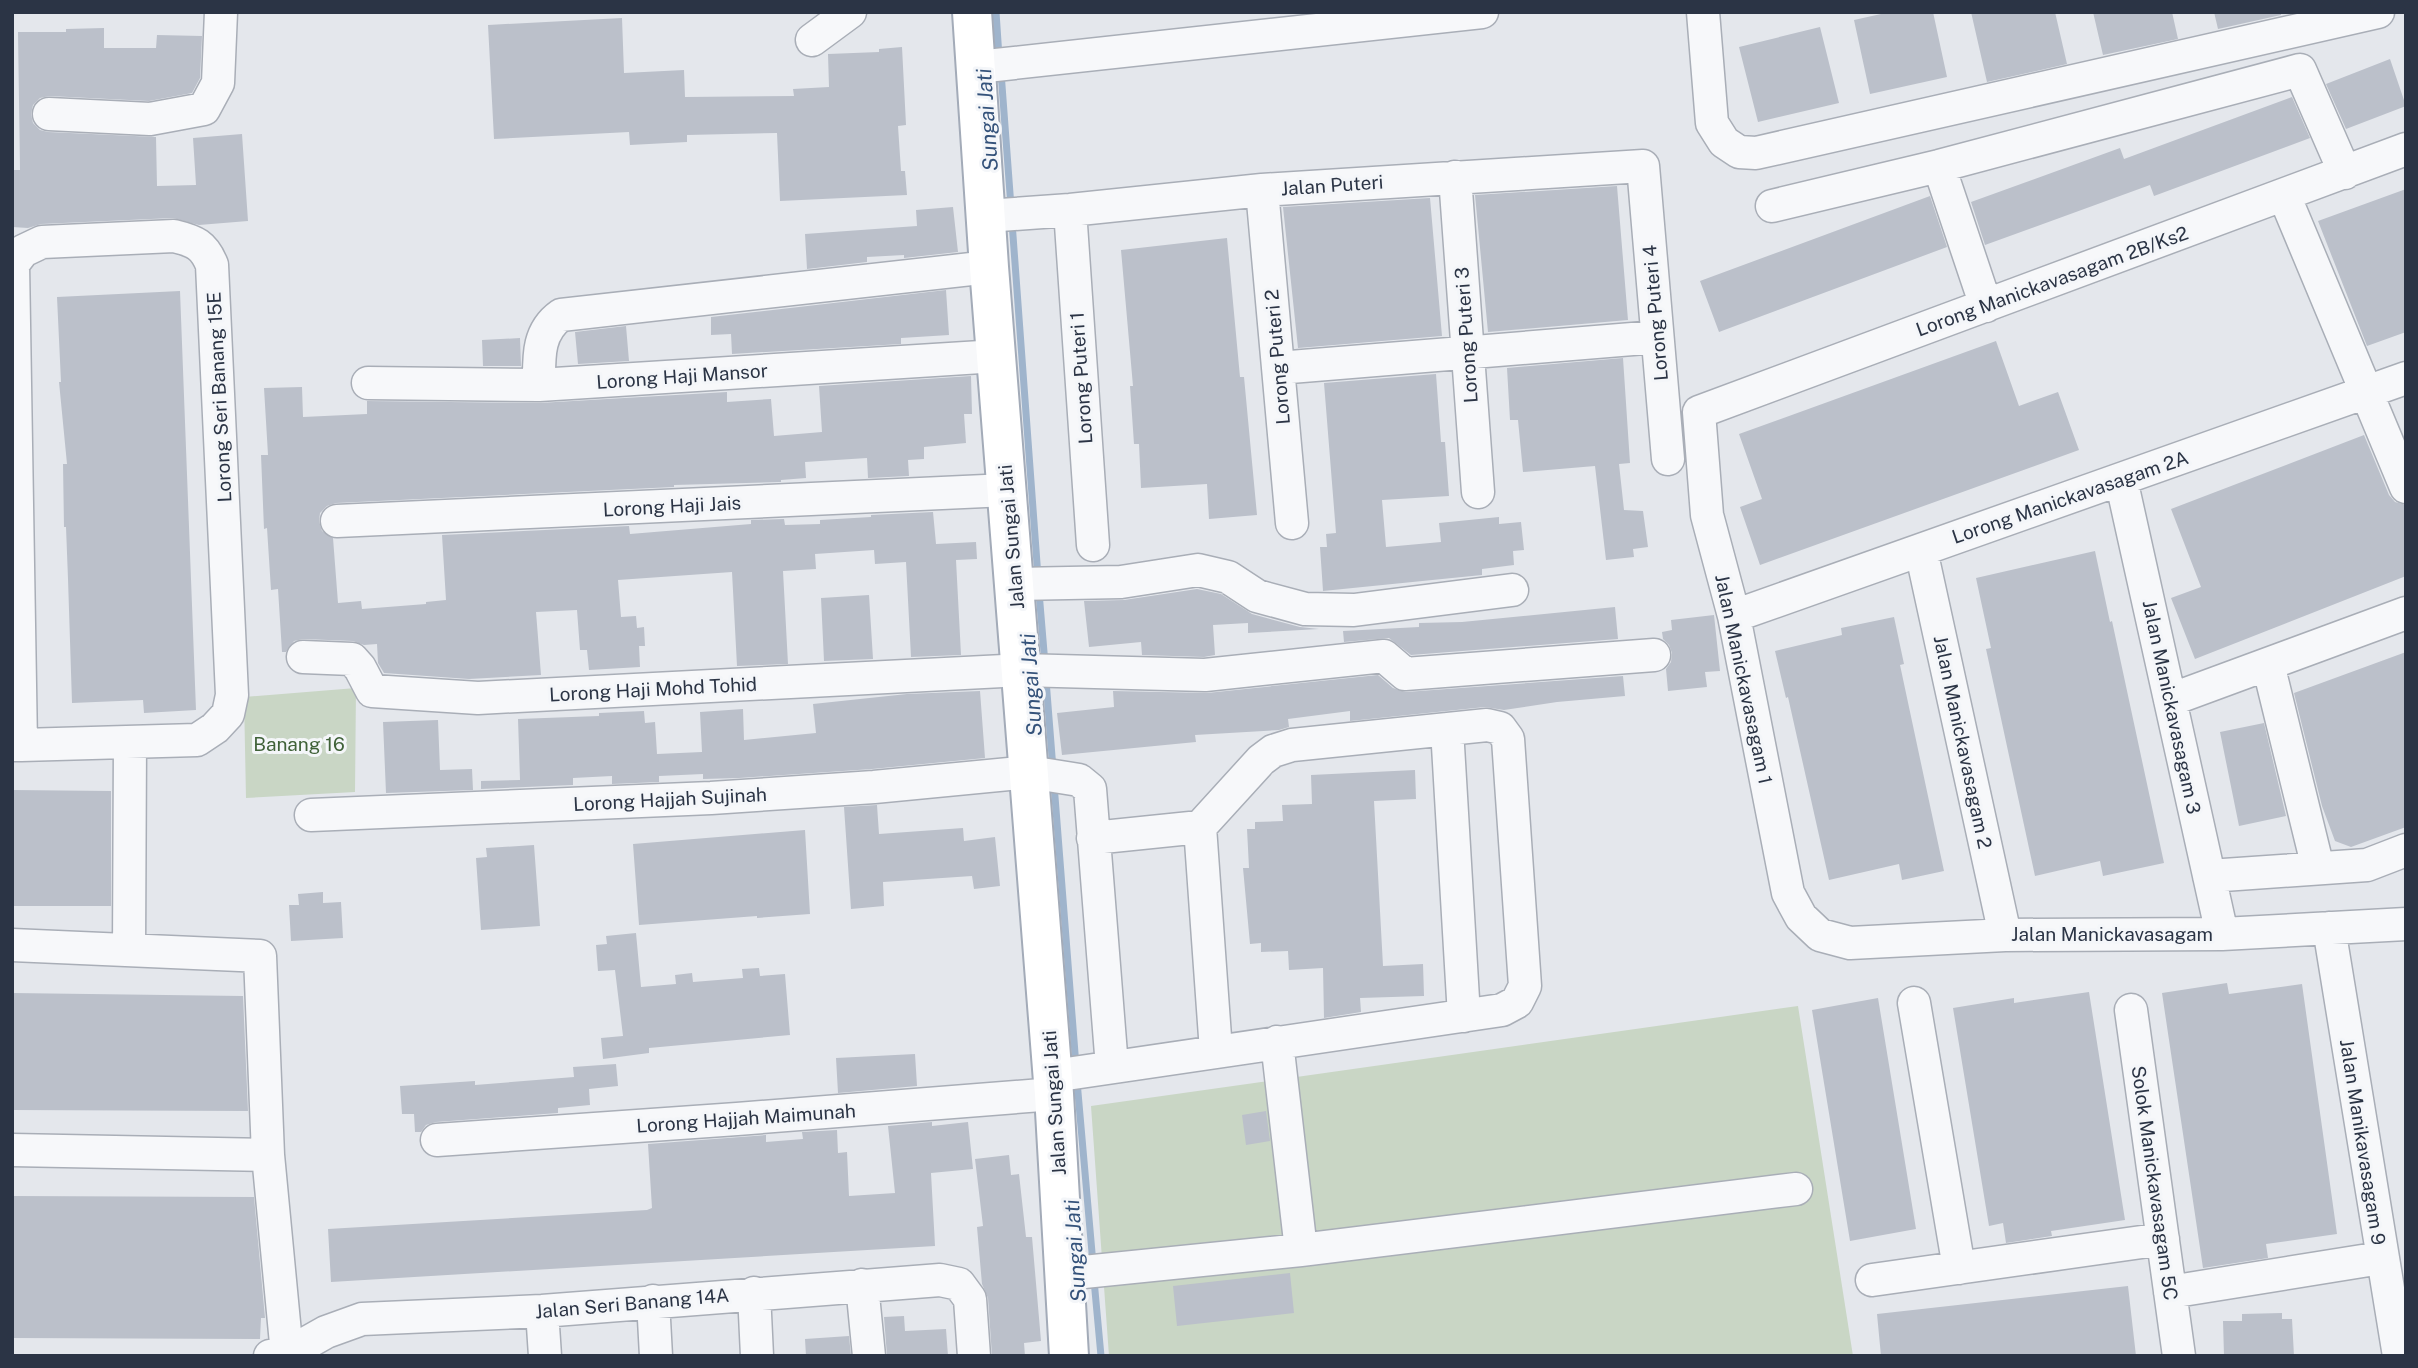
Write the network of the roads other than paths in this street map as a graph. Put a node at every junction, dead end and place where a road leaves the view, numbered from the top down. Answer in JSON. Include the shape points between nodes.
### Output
{"nodes":[{"id":1,"x":221,"y":12,"type":"edge"},
{"id":2,"x":850,"y":12,"type":"edge"},
{"id":3,"x":972,"y":12,"type":"edge"},
{"id":4,"x":1482,"y":12,"type":"edge"},
{"id":5,"x":1703,"y":12,"type":"edge"},
{"id":6,"x":2378,"y":12,"type":"edge"},
{"id":7,"x":812,"y":40,"type":"dead end"},
{"id":8,"x":994,"y":65,"type":"junction"},
{"id":9,"x":48,"y":114,"type":"dead end"},
{"id":10,"x":2406,"y":149,"type":"edge"},
{"id":11,"x":1643,"y":166,"type":"joint"},
{"id":12,"x":1939,"y":166,"type":"junction"},
{"id":13,"x":2345,"y":173,"type":"junction"},
{"id":14,"x":1455,"y":177,"type":"junction"},
{"id":15,"x":1262,"y":190,"type":"junction"},
{"id":16,"x":2284,"y":195,"type":"junction"},
{"id":17,"x":1772,"y":206,"type":"dead end"},
{"id":18,"x":1070,"y":210,"type":"junction"},
{"id":19,"x":1003,"y":214,"type":"junction"},
{"id":20,"x":989,"y":267,"type":"junction"},
{"id":21,"x":1986,"y":306,"type":"junction"},
{"id":22,"x":1657,"y":337,"type":"junction"},
{"id":23,"x":1467,"y":352,"type":"junction"},
{"id":24,"x":997,"y":356,"type":"junction"},
{"id":25,"x":1278,"y":368,"type":"junction"},
{"id":26,"x":2406,"y":378,"type":"edge"},
{"id":27,"x":368,"y":383,"type":"dead end"},
{"id":28,"x":539,"y":385,"type":"junction"},
{"id":29,"x":2366,"y":393,"type":"junction"},
{"id":30,"x":1699,"y":412,"type":"joint"},
{"id":31,"x":1668,"y":459,"type":"dead end"},
{"id":32,"x":2121,"y":479,"type":"junction"},
{"id":33,"x":2406,"y":487,"type":"edge"},
{"id":34,"x":1007,"y":490,"type":"junction"},
{"id":35,"x":1478,"y":492,"type":"dead end"},
{"id":36,"x":337,"y":521,"type":"dead end"},
{"id":37,"x":1292,"y":523,"type":"dead end"},
{"id":38,"x":1093,"y":545,"type":"dead end"},
{"id":39,"x":1921,"y":550,"type":"junction"},
{"id":40,"x":1031,"y":585,"type":"junction"},
{"id":41,"x":1512,"y":590,"type":"dead end"},
{"id":42,"x":2406,"y":613,"type":"edge"},
{"id":43,"x":1734,"y":616,"type":"junction"},
{"id":44,"x":1654,"y":655,"type":"dead end"},
{"id":45,"x":303,"y":657,"type":"dead end"},
{"id":46,"x":2268,"y":664,"type":"junction"},
{"id":47,"x":1038,"y":671,"type":"junction"},
{"id":48,"x":2170,"y":700,"type":"junction"},
{"id":49,"x":1447,"y":729,"type":"junction"},
{"id":50,"x":130,"y":743,"type":"junction"},
{"id":51,"x":16,"y":745,"type":"edge"},
{"id":52,"x":1048,"y":774,"type":"junction"},
{"id":53,"x":311,"y":815,"type":"dead end"},
{"id":54,"x":1200,"y":827,"type":"junction"},
{"id":55,"x":1093,"y":838,"type":"junction"},
{"id":56,"x":2406,"y":850,"type":"edge"},
{"id":57,"x":2318,"y":868,"type":"junction"},
{"id":58,"x":2209,"y":876,"type":"junction"},
{"id":59,"x":2406,"y":924,"type":"edge"},
{"id":60,"x":2329,"y":928,"type":"junction"},
{"id":61,"x":2006,"y":934,"type":"junction"},
{"id":62,"x":2222,"y":934,"type":"junction"},
{"id":63,"x":1820,"y":935,"type":"joint"},
{"id":64,"x":12,"y":945,"type":"edge"},
{"id":65,"x":129,"y":950,"type":"junction"},
{"id":66,"x":1914,"y":1003,"type":"dead end"},
{"id":67,"x":2130,"y":1010,"type":"dead end"},
{"id":68,"x":1464,"y":1016,"type":"junction"},
{"id":69,"x":1277,"y":1042,"type":"junction"},
{"id":70,"x":1216,"y":1051,"type":"junction"},
{"id":71,"x":1074,"y":1077,"type":"junction"},
{"id":72,"x":437,"y":1140,"type":"dead end"},
{"id":73,"x":12,"y":1150,"type":"edge"},
{"id":74,"x":268,"y":1156,"type":"junction"},
{"id":75,"x":1796,"y":1189,"type":"dead end"},
{"id":76,"x":2163,"y":1238,"type":"junction"},
{"id":77,"x":1301,"y":1250,"type":"junction"},
{"id":78,"x":2381,"y":1258,"type":"junction"},
{"id":79,"x":1959,"y":1268,"type":"junction"},
{"id":80,"x":1081,"y":1273,"type":"junction"},
{"id":81,"x":1872,"y":1280,"type":"dead end"},
{"id":82,"x":862,"y":1285,"type":"junction"},
{"id":83,"x":2171,"y":1292,"type":"junction"},
{"id":84,"x":754,"y":1293,"type":"junction"},
{"id":85,"x":653,"y":1301,"type":"junction"},
{"id":86,"x":542,"y":1311,"type":"junction"},
{"id":87,"x":328,"y":1344,"type":"edge"},
{"id":88,"x":278,"y":1355,"type":"edge"},
{"id":89,"x":545,"y":1356,"type":"edge"},
{"id":90,"x":656,"y":1356,"type":"edge"},
{"id":91,"x":757,"y":1356,"type":"edge"},
{"id":92,"x":869,"y":1356,"type":"edge"},
{"id":93,"x":974,"y":1356,"type":"edge"},
{"id":94,"x":1069,"y":1356,"type":"edge"},
{"id":95,"x":2179,"y":1356,"type":"edge"},
{"id":96,"x":2399,"y":1356,"type":"edge"}],
"edges":[{"from":1,"to":9,"type":"street","via":[[218,83],[204,109],[150,119]]},
{"from":2,"to":7,"type":"street"},
{"from":3,"to":8,"type":"main road","name":"Jalan Sungai Jati"},
{"from":4,"to":8,"type":"street"},
{"from":5,"to":6,"type":"street","via":[[1712,123],[1724,142],[1739,152],[1756,153]]},
{"from":8,"to":19,"type":"main road","name":"Jalan Sungai Jati"},
{"from":10,"to":13,"type":"street","name":"Lorong Manickavasagam 2B/Ks2"},
{"from":11,"to":14,"type":"street","name":"Jalan Puteri"},
{"from":11,"to":22,"type":"street","name":"Lorong Puteri 4"},
{"from":12,"to":13,"type":"street","via":[[2300,70]]},
{"from":12,"to":17,"type":"street"},
{"from":12,"to":21,"type":"street"},
{"from":13,"to":16,"type":"street","name":"Lorong Manickavasagam 2B/Ks2"},
{"from":14,"to":15,"type":"street","name":"Jalan Puteri"},
{"from":14,"to":23,"type":"street","name":"Lorong Puteri 3"},
{"from":15,"to":18,"type":"street","name":"Jalan Puteri"},
{"from":15,"to":25,"type":"street","name":"Lorong Puteri 2"},
{"from":16,"to":21,"type":"street","name":"Lorong Manickavasagam 2B/Ks2"},
{"from":16,"to":29,"type":"street"},
{"from":18,"to":19,"type":"street","name":"Jalan Puteri"},
{"from":18,"to":38,"type":"street","name":"Lorong Puteri 1"},
{"from":19,"to":20,"type":"main road","name":"Jalan Sungai Jati"},
{"from":20,"to":24,"type":"main road","name":"Jalan Sungai Jati"},
{"from":20,"to":28,"type":"street","via":[[561,315],[542,338]]},
{"from":21,"to":30,"type":"street","name":"Lorong Manickavasagam 2B/Ks2"},
{"from":22,"to":23,"type":"street"},
{"from":22,"to":31,"type":"street","name":"Lorong Puteri 4"},
{"from":23,"to":25,"type":"street"},
{"from":23,"to":35,"type":"street","name":"Lorong Puteri 3"},
{"from":24,"to":28,"type":"street","name":"Lorong Haji Mansor"},
{"from":24,"to":34,"type":"main road","name":"Jalan Sungai Jati"},
{"from":25,"to":37,"type":"street","name":"Lorong Puteri 2"},
{"from":26,"to":29,"type":"street","name":"Lorong Manickavasagam 2A"},
{"from":27,"to":28,"type":"street","name":"Lorong Haji Mansor"},
{"from":29,"to":32,"type":"street","name":"Lorong Manickavasagam 2A"},
{"from":29,"to":33,"type":"street"},
{"from":30,"to":43,"type":"street","name":"Jalan Manickavasagam 1","via":[[1707,515]]},
{"from":32,"to":39,"type":"street","name":"Lorong Manickavasagam 2A"},
{"from":32,"to":48,"type":"street","name":"Jalan Manickavasagam 3"},
{"from":34,"to":36,"type":"street","name":"Lorong Haji Jais"},
{"from":34,"to":40,"type":"main road","name":"Jalan Sungai Jati"},
{"from":39,"to":43,"type":"street","name":"Lorong Manickavasagam 2A"},
{"from":39,"to":61,"type":"street","name":"Jalan Manickavasagam 2"},
{"from":40,"to":41,"type":"street","via":[[1121,582],[1198,570],[1228,577],[1257,596],[1305,609],[1354,610]]},
{"from":40,"to":47,"type":"main road","name":"Jalan Sungai Jati"},
{"from":42,"to":46,"type":"street"},
{"from":43,"to":63,"type":"street","name":"Jalan Manickavasagam 1","via":[[1788,893],[1801,917]]},
{"from":44,"to":47,"type":"street","via":[[1405,674],[1384,656],[1205,675]]},
{"from":45,"to":47,"type":"street","name":"Lorong Haji Mohd Tohid","via":[[352,659],[372,691],[478,698]]},
{"from":46,"to":48,"type":"street"},
{"from":46,"to":57,"type":"street"},
{"from":47,"to":52,"type":"main road","name":"Jalan Sungai Jati"},
{"from":48,"to":58,"type":"street","name":"Jalan Manickavasagam 3"},
{"from":49,"to":54,"type":"street","via":[[1292,745],[1273,751]]},
{"from":49,"to":68,"type":"street"},
{"from":49,"to":68,"type":"street","name":"Lorong Hajjah Maimunah","via":[[1487,725],[1500,728],[1508,739],[1525,986],[1517,1002],[1502,1010]]},
{"from":50,"to":51,"type":"street"},
{"from":50,"to":51,"type":"street","name":"Lorong Seri Banang 15E","via":[[197,740],[229,714],[232,695],[212,265],[206,250],[195,241],[174,236],[42,242],[23,251],[13,264]]},
{"from":50,"to":65,"type":"street"},
{"from":52,"to":53,"type":"street","name":"Lorong Hajjah Sujinah","via":[[712,798]]},
{"from":52,"to":55,"type":"street","via":[[1079,780],[1090,789]]},
{"from":52,"to":71,"type":"main road","name":"Jalan Sungai Jati"},
{"from":54,"to":55,"type":"street"},
{"from":54,"to":70,"type":"street"},
{"from":55,"to":71,"type":"street"},
{"from":56,"to":57,"type":"street","via":[[2367,865]]},
{"from":57,"to":58,"type":"street"},
{"from":58,"to":62,"type":"street","name":"Jalan Manickavasagam 3"},
{"from":59,"to":60,"type":"street","name":"Jalan Manickavasagam"},
{"from":60,"to":62,"type":"street","name":"Jalan Manickavasagam"},
{"from":60,"to":78,"type":"street","name":"Jalan Manikavasagam 9"},
{"from":61,"to":62,"type":"street","name":"Jalan Manickavasagam"},
{"from":61,"to":63,"type":"street","name":"Jalan Manickavasagam","via":[[1850,943]]},
{"from":64,"to":65,"type":"street"},
{"from":65,"to":74,"type":"street","via":[[260,956]]},
{"from":66,"to":79,"type":"street"},
{"from":67,"to":76,"type":"street","name":"Solok Manickavasagam 5C"},
{"from":68,"to":69,"type":"street","name":"Lorong Hajjah Maimunah"},
{"from":69,"to":70,"type":"street","name":"Lorong Hajjah Maimunah"},
{"from":69,"to":77,"type":"street"},
{"from":70,"to":71,"type":"street","name":"Lorong Hajjah Maimunah"},
{"from":71,"to":72,"type":"street","name":"Lorong Hajjah Maimunah"},
{"from":71,"to":80,"type":"main road","name":"Jalan Sungai Jati"},
{"from":73,"to":74,"type":"street"},
{"from":74,"to":88,"type":"street"},
{"from":75,"to":77,"type":"street"},
{"from":76,"to":79,"type":"street"},
{"from":76,"to":83,"type":"street","name":"Solok Manickavasagam 5C"},
{"from":77,"to":80,"type":"street"},
{"from":78,"to":83,"type":"street"},
{"from":78,"to":96,"type":"street","name":"Jalan Manikavasagam 9"},
{"from":79,"to":81,"type":"street"},
{"from":80,"to":94,"type":"main road","name":"Jalan Sungai Jati"},
{"from":82,"to":84,"type":"street","name":"Jalan Seri Banang 14A"},
{"from":82,"to":92,"type":"street"},
{"from":82,"to":93,"type":"street","name":"Jalan Seri Banang 14A","via":[[940,1280],[959,1284],[970,1299]]},
{"from":83,"to":95,"type":"street","name":"Solok Manickavasagam 5C"},
{"from":84,"to":85,"type":"street","name":"Jalan Seri Banang 14A"},
{"from":84,"to":91,"type":"street"},
{"from":85,"to":86,"type":"street","name":"Jalan Seri Banang 14A"},
{"from":85,"to":90,"type":"street"},
{"from":86,"to":87,"type":"street","name":"Jalan Seri Banang 14A","via":[[362,1319]]},
{"from":86,"to":89,"type":"street"},
{"from":87,"to":88,"type":"street","name":"Jalan Seri Banang 14A"}]}
